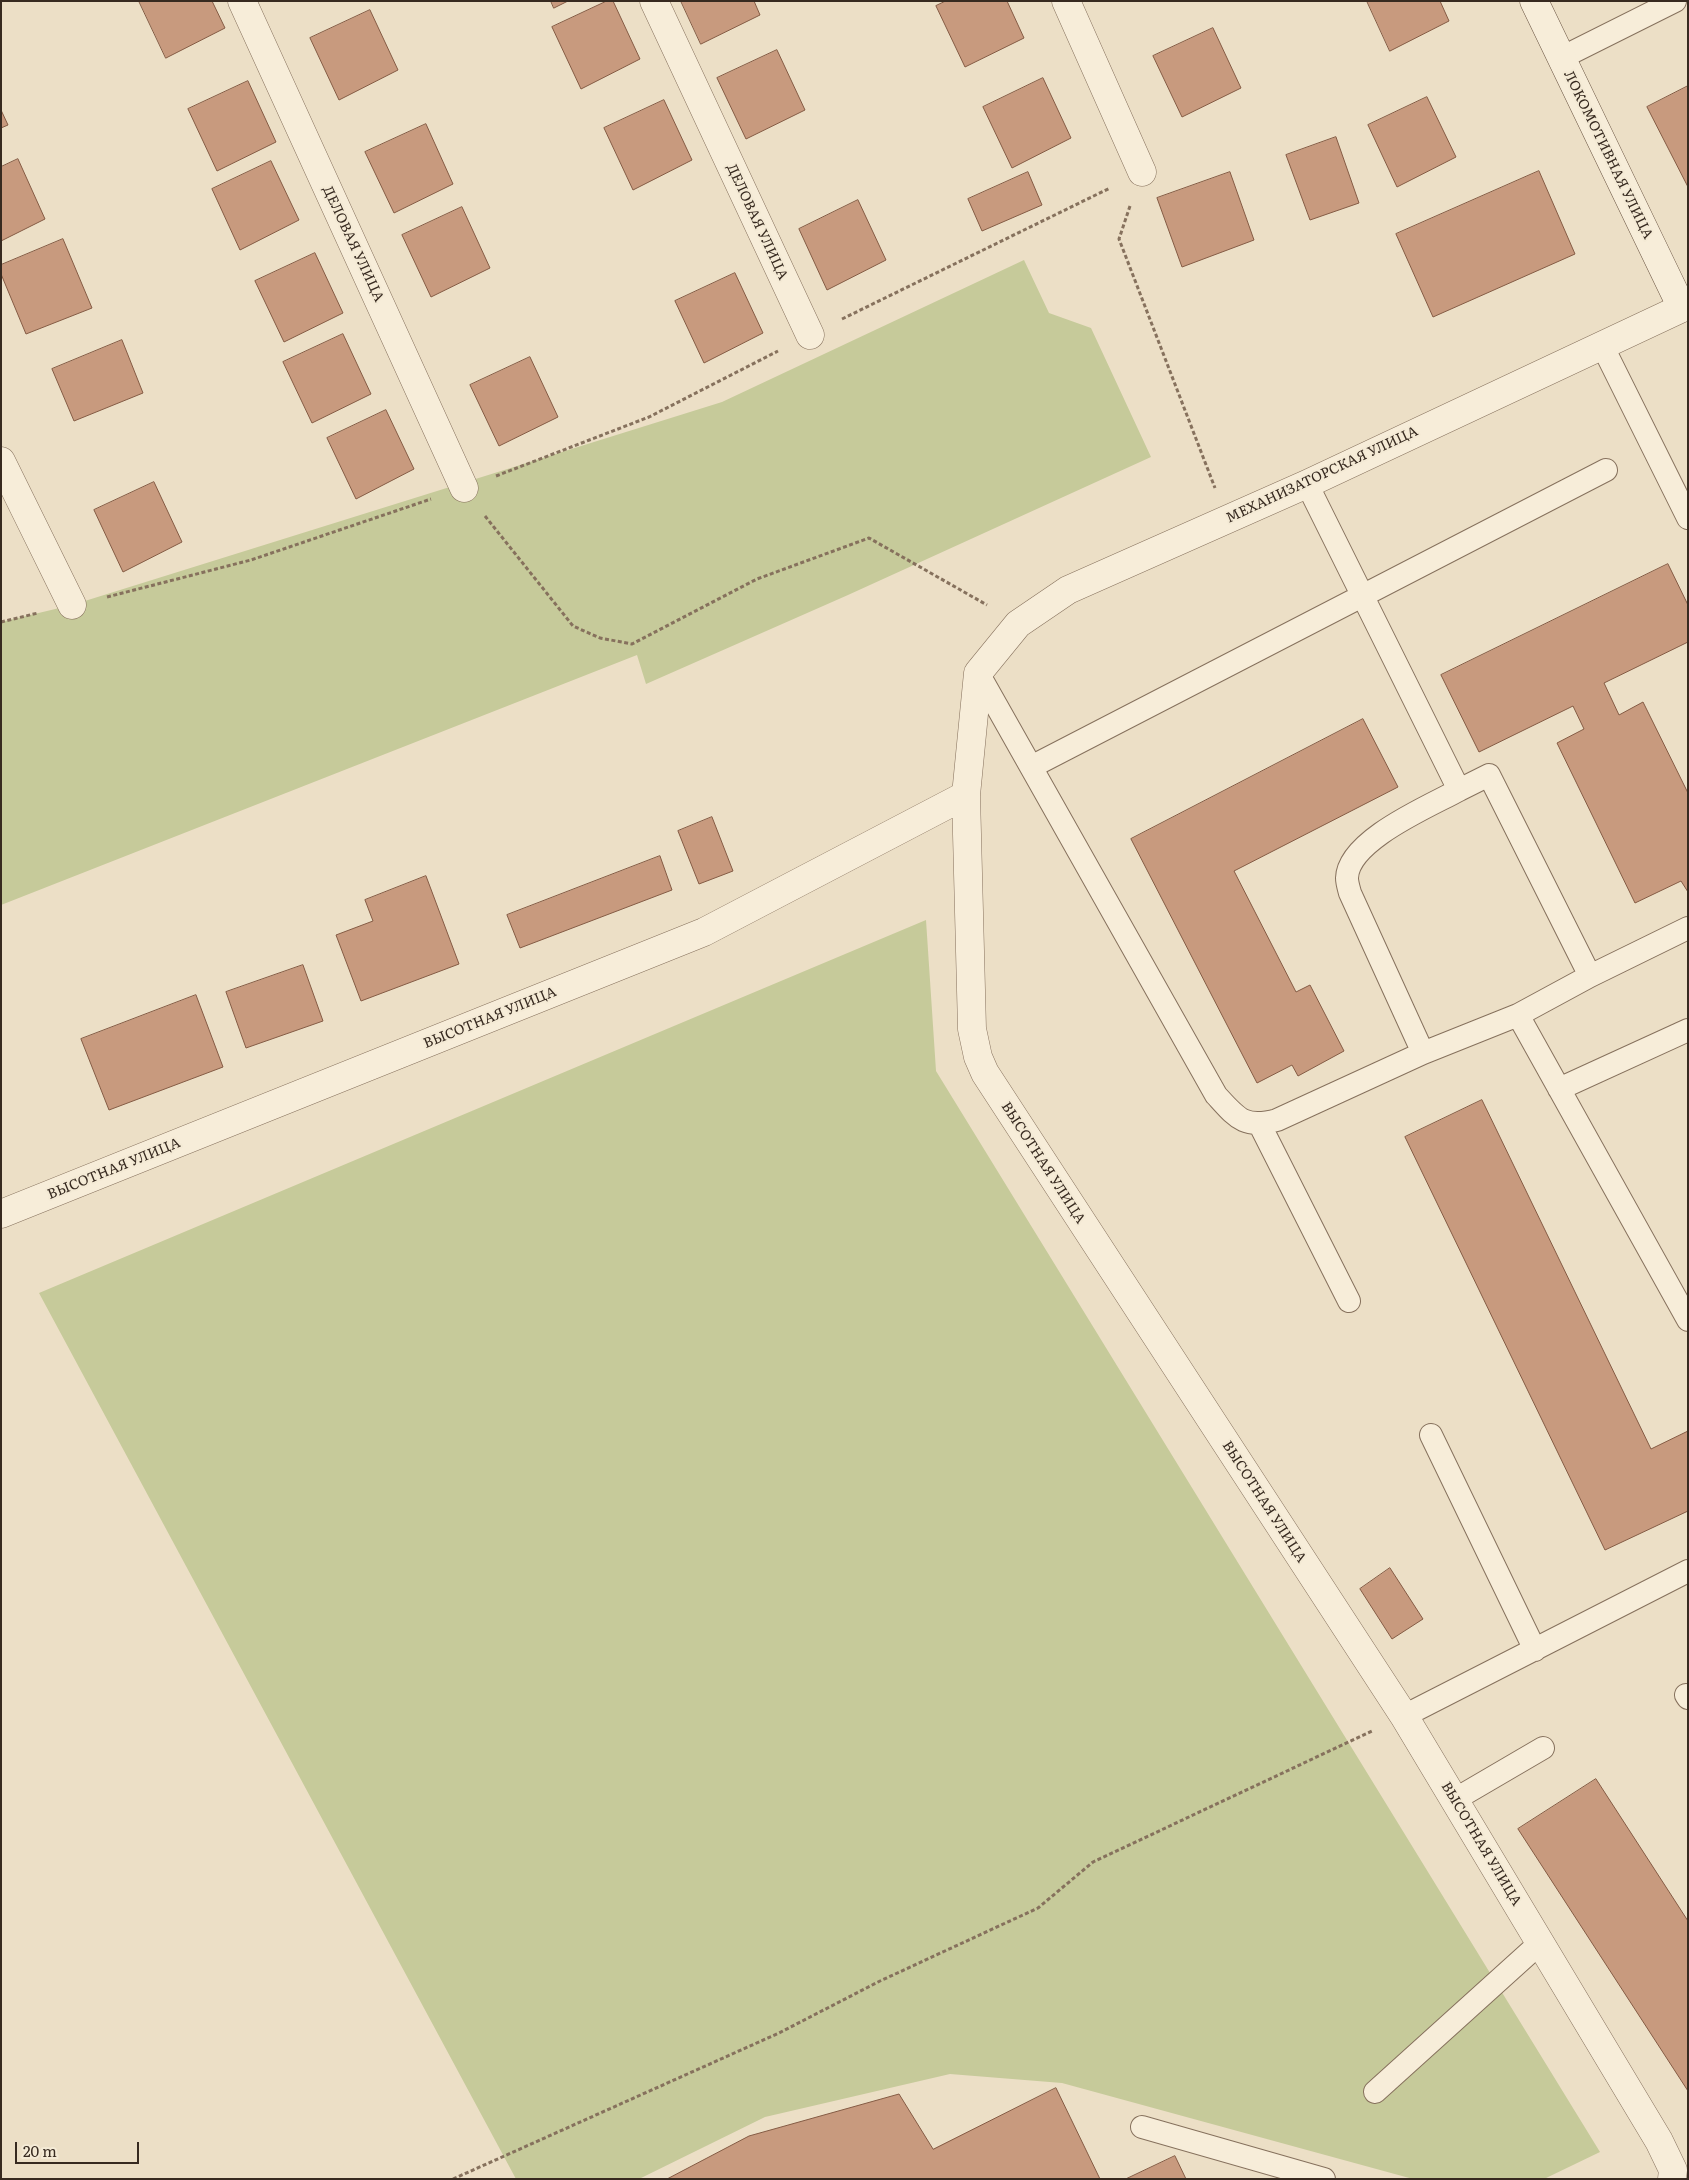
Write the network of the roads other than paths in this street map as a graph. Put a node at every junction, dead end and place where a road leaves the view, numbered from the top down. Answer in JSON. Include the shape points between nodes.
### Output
{"nodes":[{"id":1,"x":242,"y":1,"type":"edge"},
{"id":2,"x":654,"y":1,"type":"edge"},
{"id":3,"x":1066,"y":1,"type":"edge"},
{"id":4,"x":1534,"y":1,"type":"edge"},
{"id":5,"x":1675,"y":1,"type":"edge"},
{"id":6,"x":1561,"y":58,"type":"junction"},
{"id":7,"x":1142,"y":172,"type":"road end"},
{"id":8,"x":1685,"y":307,"type":"edge"},
{"id":9,"x":810,"y":335,"type":"road end"},
{"id":10,"x":1602,"y":345,"type":"junction"},
{"id":11,"x":1,"y":461,"type":"edge"},
{"id":12,"x":1606,"y":470,"type":"dead end"},
{"id":13,"x":1307,"y":484,"type":"junction"},
{"id":14,"x":464,"y":488,"type":"road end"},
{"id":15,"x":1688,"y":518,"type":"edge"},
{"id":16,"x":1362,"y":595,"type":"junction"},
{"id":17,"x":72,"y":605,"type":"road end"},
{"id":18,"x":978,"y":673,"type":"junction"},
{"id":19,"x":1031,"y":767,"type":"junction"},
{"id":20,"x":1459,"y":790,"type":"junction"},
{"id":21,"x":966,"y":795,"type":"junction"},
{"id":22,"x":1688,"y":928,"type":"edge"},
{"id":23,"x":1590,"y":976,"type":"junction"},
{"id":24,"x":1518,"y":1015,"type":"junction"},
{"id":25,"x":1688,"y":1030,"type":"edge"},
{"id":26,"x":1423,"y":1053,"type":"junction"},
{"id":27,"x":1560,"y":1089,"type":"junction"},
{"id":28,"x":1260,"y":1125,"type":"junction"},
{"id":29,"x":1,"y":1214,"type":"edge"},
{"id":30,"x":1349,"y":1301,"type":"dead end"},
{"id":31,"x":1688,"y":1320,"type":"edge"},
{"id":32,"x":1430,"y":1435,"type":"dead end"},
{"id":33,"x":1688,"y":1571,"type":"edge"},
{"id":34,"x":1535,"y":1650,"type":"junction"},
{"id":35,"x":1404,"y":1716,"type":"junction"},
{"id":36,"x":1543,"y":1748,"type":"dead end"},
{"id":37,"x":1454,"y":1800,"type":"junction"},
{"id":38,"x":1540,"y":1943,"type":"junction"},
{"id":39,"x":1375,"y":2092,"type":"dead end"},
{"id":40,"x":1142,"y":2127,"type":"dead end"},
{"id":41,"x":1324,"y":2179,"type":"edge"},
{"id":42,"x":1672,"y":2179,"type":"edge"}],
"edges":[{"from":1,"to":14,"type":"street","name":"ДЕЛОВАЯ УЛИЦА"},
{"from":2,"to":9,"type":"street","name":"ДЕЛОВАЯ УЛИЦА"},
{"from":3,"to":7,"type":"street"},
{"from":4,"to":6,"type":"street","name":"ЛОКОМОТИВНАЯ УЛИЦА"},
{"from":5,"to":6,"type":"lane"},
{"from":6,"to":8,"type":"street","name":"ЛОКОМОТИВНАЯ УЛИЦА"},
{"from":8,"to":10,"type":"street","name":"МЕХАНИЗАТОРСКАЯ УЛИЦА"},
{"from":10,"to":13,"type":"street","name":"МЕХАНИЗАТОРСКАЯ УЛИЦА"},
{"from":10,"to":15,"type":"lane"},
{"from":11,"to":17,"type":"street"},
{"from":12,"to":16,"type":"lane"},
{"from":13,"to":16,"type":"lane"},
{"from":13,"to":18,"type":"street","name":"МЕХАНИЗАТОРСКАЯ УЛИЦА","via":[[1068,590],[1018,624]]},
{"from":16,"to":19,"type":"lane"},
{"from":16,"to":20,"type":"lane"},
{"from":18,"to":19,"type":"lane"},
{"from":18,"to":21,"type":"street","name":"ВЫСОТНАЯ УЛИЦА"},
{"from":19,"to":28,"type":"lane","via":[[1216,1095],[1242,1122]]},
{"from":20,"to":23,"type":"lane","via":[[1489,775]]},
{"from":20,"to":26,"type":"lane","via":[[1378,833],[1355,859],[1347,878],[1350,893]]},
{"from":21,"to":29,"type":"street","name":"ВЫСОТНАЯ УЛИЦА","via":[[704,932]]},
{"from":21,"to":35,"type":"street","name":"ВЫСОТНАЯ УЛИЦА","via":[[972,1028],[985,1074]]},
{"from":22,"to":23,"type":"lane"},
{"from":23,"to":24,"type":"lane"},
{"from":24,"to":26,"type":"lane"},
{"from":24,"to":27,"type":"lane"},
{"from":25,"to":27,"type":"lane"},
{"from":26,"to":28,"type":"lane","via":[[1300,1111]]},
{"from":27,"to":31,"type":"lane"},
{"from":28,"to":30,"type":"lane"},
{"from":32,"to":34,"type":"lane"},
{"from":33,"to":34,"type":"lane"},
{"from":34,"to":35,"type":"lane"},
{"from":35,"to":37,"type":"street","name":"ВЫСОТНАЯ УЛИЦА"},
{"from":36,"to":37,"type":"lane"},
{"from":37,"to":38,"type":"street","name":"ВЫСОТНАЯ УЛИЦА"},
{"from":38,"to":39,"type":"lane"},
{"from":38,"to":42,"type":"street","name":"ВЫСОТНАЯ УЛИЦА","via":[[1659,2141],[1673,2170]]},
{"from":40,"to":41,"type":"lane"}]}
